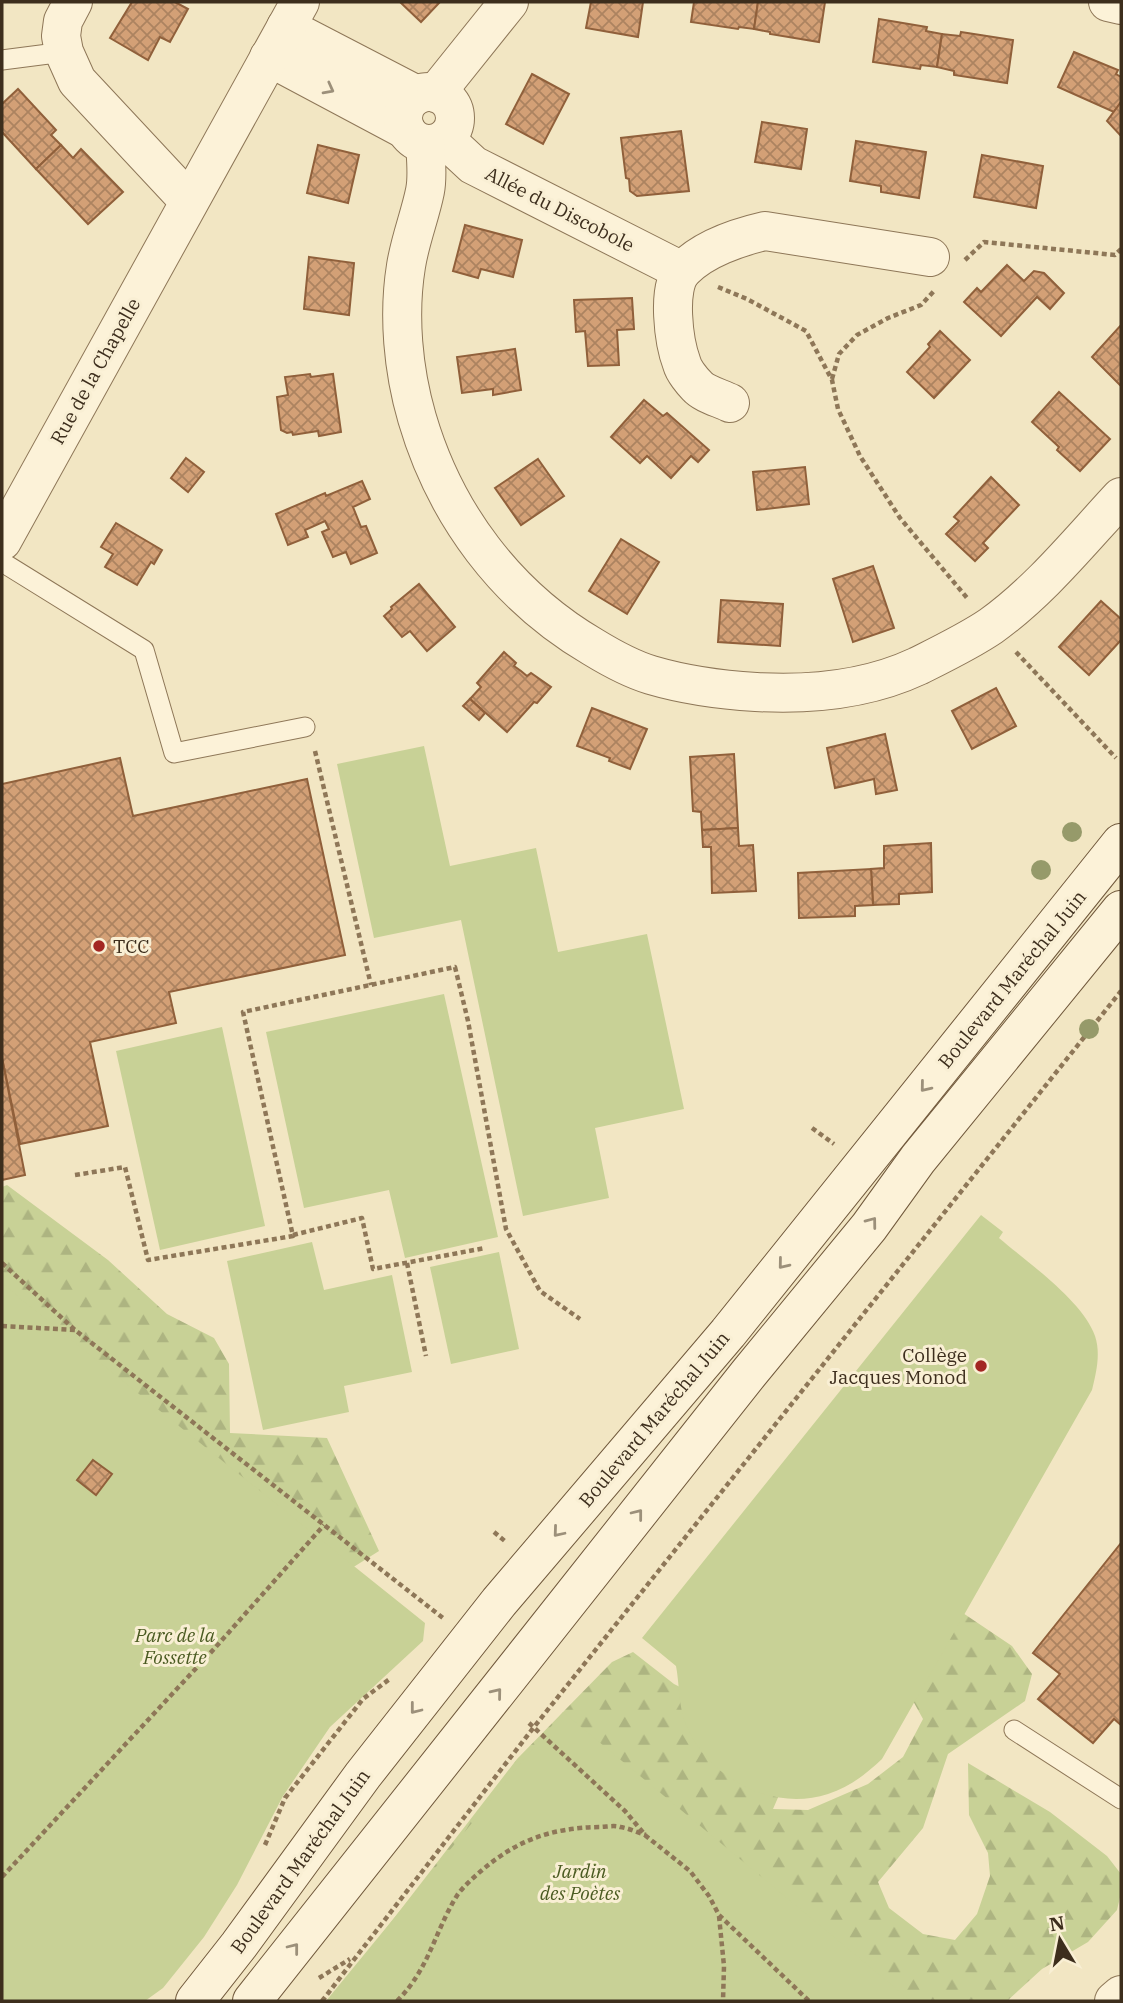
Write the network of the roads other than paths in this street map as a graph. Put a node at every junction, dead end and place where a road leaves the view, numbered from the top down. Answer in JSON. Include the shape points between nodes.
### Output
{"nodes":[{"id":1,"x":73,"y":2,"type":"edge"},
{"id":2,"x":509,"y":2,"type":"edge"},
{"id":3,"x":1108,"y":2,"type":"edge"},
{"id":4,"x":1121,"y":5,"type":"edge"},
{"id":5,"x":285,"y":29,"type":"edge"},
{"id":6,"x":64,"y":52,"type":"junction"},
{"id":7,"x":2,"y":60,"type":"edge"},
{"id":8,"x":426,"y":120,"type":"junction"},
{"id":9,"x":189,"y":201,"type":"junction"},
{"id":10,"x":682,"y":271,"type":"junction"},
{"id":11,"x":942,"y":271,"type":"road end"},
{"id":12,"x":730,"y":403,"type":"dead end"},
{"id":13,"x":1121,"y":497,"type":"edge"},
{"id":14,"x":2,"y":541,"type":"edge"},
{"id":15,"x":2,"y":562,"type":"edge"},
{"id":16,"x":305,"y":727,"type":"road end"},
{"id":17,"x":1121,"y":843,"type":"edge"},
{"id":18,"x":1121,"y":910,"type":"edge"},
{"id":19,"x":1014,"y":1730,"type":"dead end"},
{"id":20,"x":1121,"y":1800,"type":"edge"},
{"id":21,"x":1121,"y":1995,"type":"edge"},
{"id":22,"x":195,"y":2001,"type":"edge"},
{"id":23,"x":252,"y":2001,"type":"edge"},
{"id":24,"x":1114,"y":2001,"type":"edge"}],
"edges":[{"from":1,"to":6,"type":"street","via":[[63,20]]},
{"from":2,"to":8,"type":"street"},
{"from":3,"to":4,"type":"street"},
{"from":5,"to":8,"type":"street","name":"Allée du Discobole"},
{"from":5,"to":9,"type":"street","name":"Rue de la Chapelle"},
{"from":6,"to":7,"type":"lane"},
{"from":6,"to":9,"type":"street","via":[[78,81]]},
{"from":8,"to":10,"type":"street","name":"Allée du Discobole","via":[[473,165]]},
{"from":8,"to":13,"type":"street","via":[[426,188],[406,266],[403,311],[404,358],[417,418],[455,510],[505,578],[538,609],[614,659],[651,675],[723,690],[787,694],[857,687],[916,667],[991,626],[1046,578]]},
{"from":9,"to":14,"type":"street","name":"Rue de la Chapelle"},
{"from":10,"to":11,"type":"street","via":[[738,237],[765,231]]},
{"from":10,"to":12,"type":"street","via":[[674,294],[682,366],[698,388]]},
{"from":15,"to":16,"type":"lane","via":[[144,650],[174,753]]},
{"from":17,"to":22,"type":"street","name":"Boulevard Maréchal Juin","one_way":true,"via":[[728,1333],[499,1602]]},
{"from":23,"to":18,"type":"street","one_way":true,"via":[[869,1227],[918,1159]]},
{"from":19,"to":20,"type":"lane"},
{"from":21,"to":24,"type":"street"}]}
